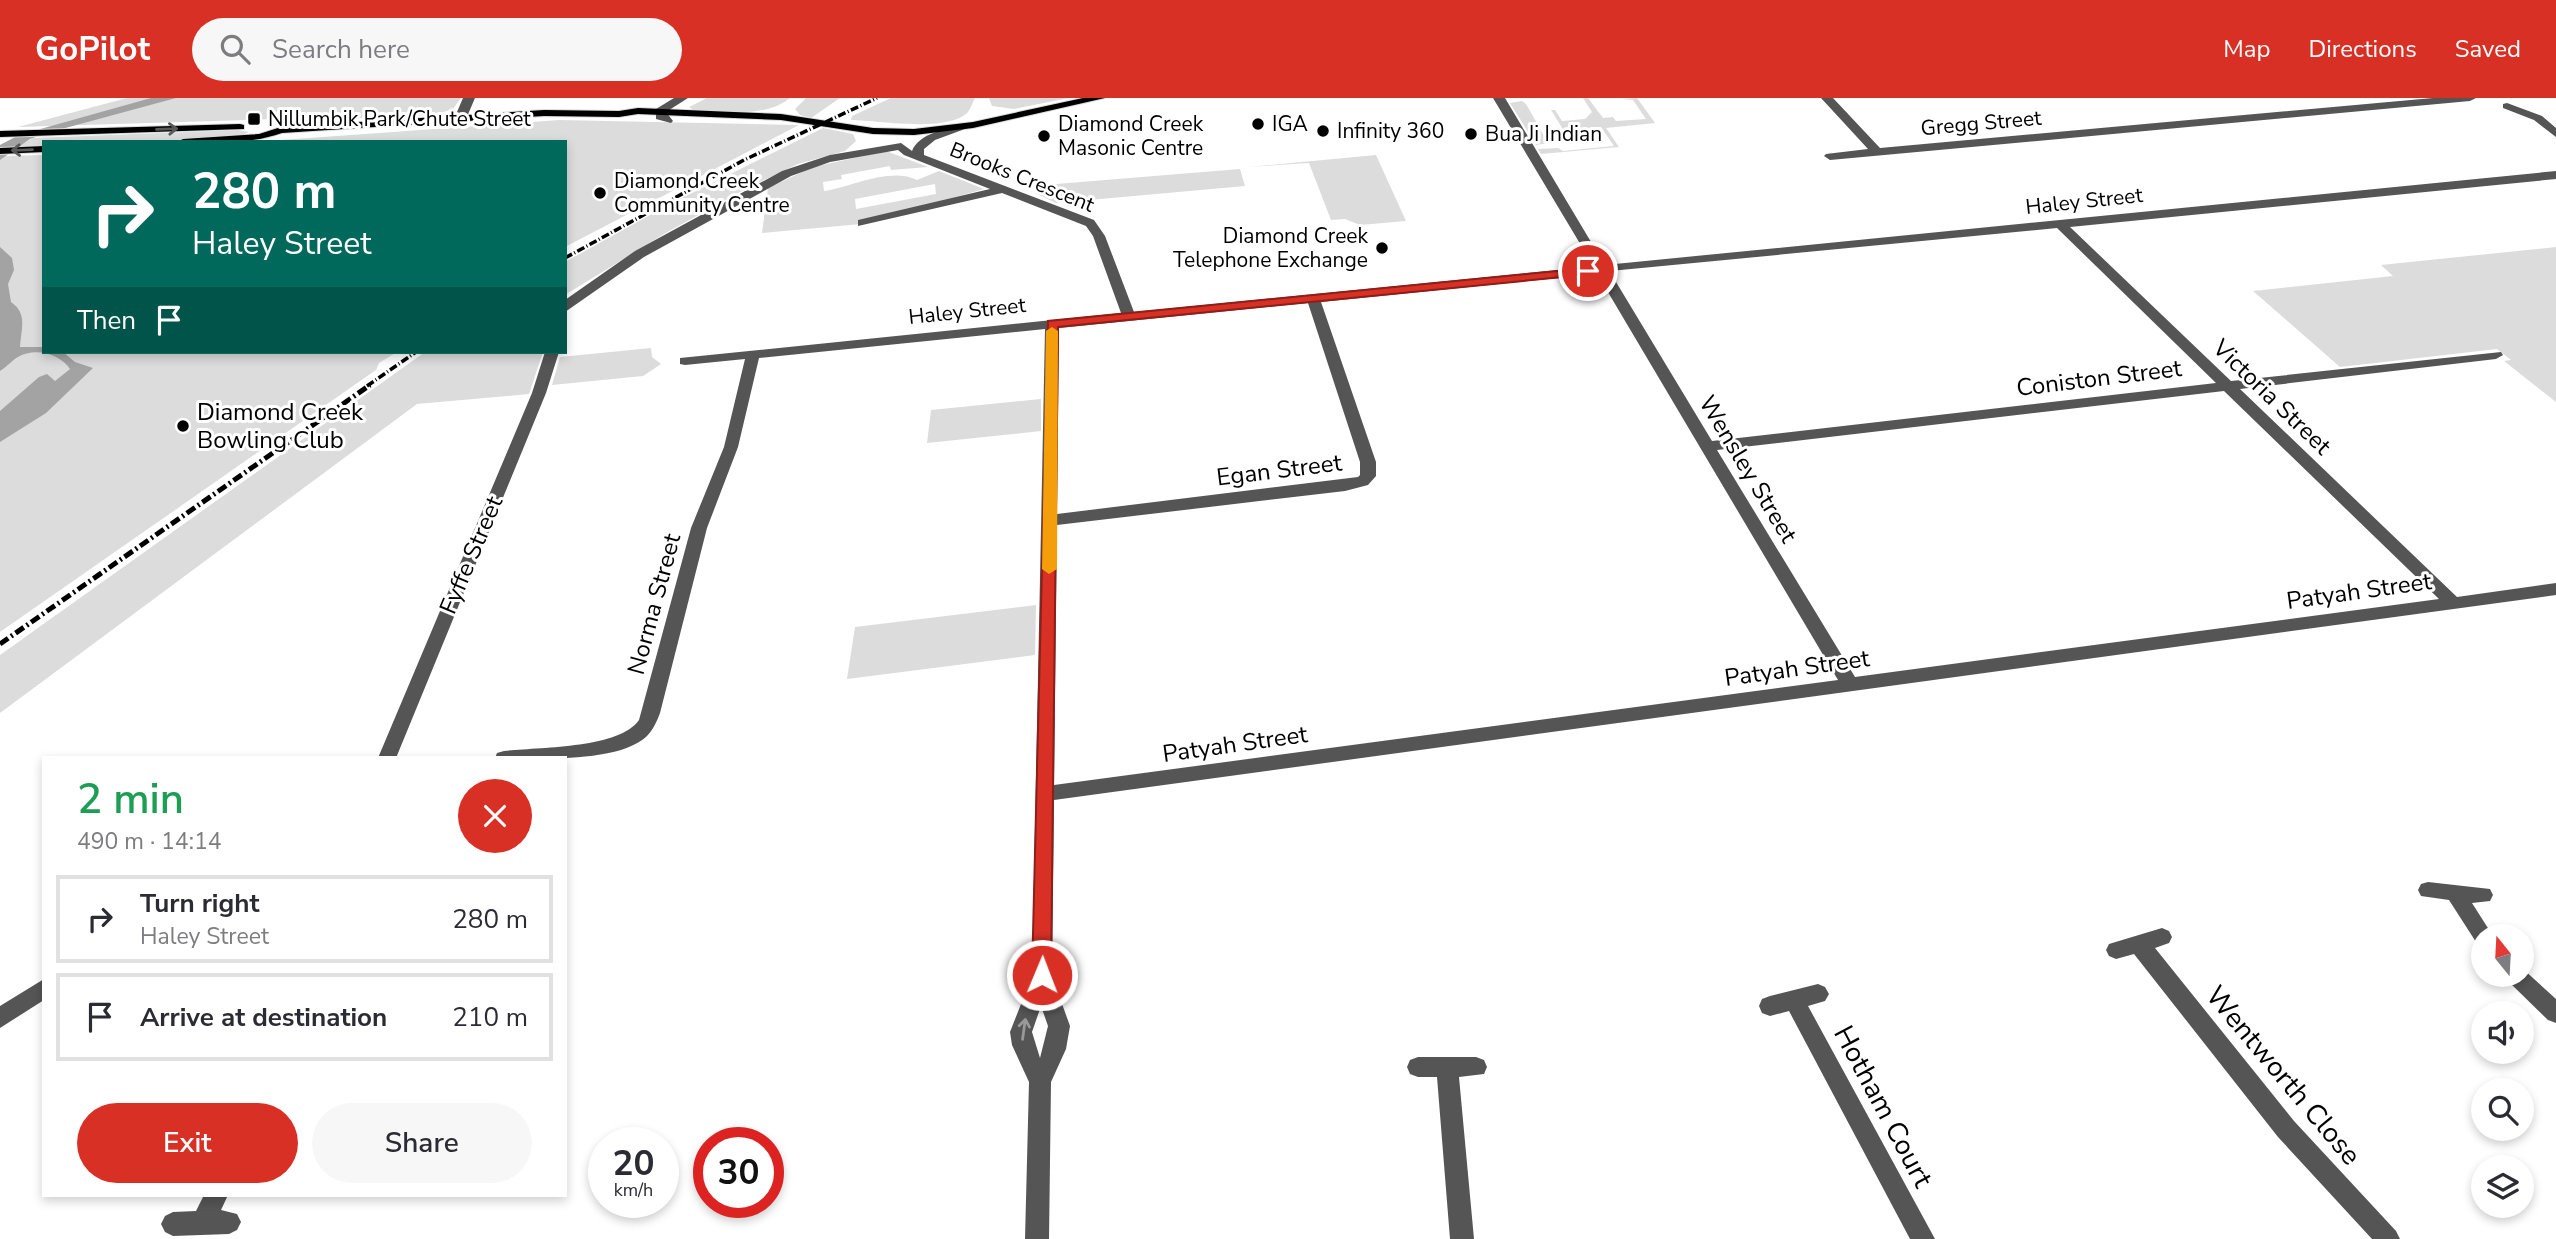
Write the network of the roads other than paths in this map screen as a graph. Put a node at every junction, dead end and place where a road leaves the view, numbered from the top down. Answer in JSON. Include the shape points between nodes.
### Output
{"nodes":[{"id":1,"x":469,"y":98,"type":"edge"},
{"id":2,"x":682,"y":98,"type":"edge"},
{"id":3,"x":691,"y":98,"type":"edge"},
{"id":4,"x":1099,"y":98,"type":"edge"},
{"id":5,"x":1499,"y":98,"type":"edge"},
{"id":6,"x":1827,"y":98,"type":"edge"},
{"id":7,"x":2470,"y":98,"type":"edge"},
{"id":8,"x":2496,"y":98,"type":"edge"},
{"id":9,"x":684,"y":112,"type":"junction"},
{"id":10,"x":663,"y":116,"type":"junction"},
{"id":11,"x":460,"y":119,"type":"junction"},
{"id":12,"x":815,"y":122,"type":"junction"},
{"id":13,"x":967,"y":126,"type":"junction"},
{"id":14,"x":281,"y":130,"type":"junction"},
{"id":15,"x":873,"y":131,"type":"junction"},
{"id":16,"x":903,"y":132,"type":"junction"},
{"id":17,"x":0,"y":134,"type":"edge"},
{"id":18,"x":2556,"y":134,"type":"edge"},
{"id":19,"x":214,"y":140,"type":"edge"},
{"id":20,"x":901,"y":146,"type":"junction"},
{"id":21,"x":42,"y":149,"type":"edge"},
{"id":22,"x":0,"y":150,"type":"edge"},
{"id":23,"x":1876,"y":151,"type":"junction"},
{"id":24,"x":918,"y":156,"type":"junction"},
{"id":25,"x":1830,"y":156,"type":"dead end"},
{"id":26,"x":837,"y":157,"type":"junction"},
{"id":27,"x":2556,"y":175,"type":"edge"},
{"id":28,"x":1005,"y":189,"type":"junction"},
{"id":29,"x":862,"y":223,"type":"dead end"},
{"id":30,"x":2060,"y":224,"type":"junction"},
{"id":31,"x":1593,"y":267,"type":"junction"},
{"id":32,"x":1610,"y":273,"type":"junction"},
{"id":33,"x":1313,"y":298,"type":"junction"},
{"id":34,"x":567,"y":305,"type":"edge"},
{"id":35,"x":1129,"y":316,"type":"junction"},
{"id":36,"x":1052,"y":324,"type":"junction"},
{"id":37,"x":551,"y":354,"type":"edge"},
{"id":38,"x":752,"y":354,"type":"junction"},
{"id":39,"x":2496,"y":355,"type":"dead end"},
{"id":40,"x":685,"y":361,"type":"dead end"},
{"id":41,"x":2228,"y":386,"type":"junction"},
{"id":42,"x":1708,"y":446,"type":"junction"},
{"id":43,"x":1050,"y":520,"type":"junction"},
{"id":44,"x":2556,"y":589,"type":"edge"},
{"id":45,"x":2453,"y":603,"type":"junction"},
{"id":46,"x":1851,"y":685,"type":"junction"},
{"id":47,"x":388,"y":756,"type":"edge"},
{"id":48,"x":519,"y":756,"type":"edge"},
{"id":49,"x":1045,"y":794,"type":"junction"},
{"id":50,"x":2428,"y":890,"type":"dead end"},
{"id":51,"x":2455,"y":893,"type":"junction"},
{"id":52,"x":2483,"y":895,"type":"dead end"},
{"id":53,"x":2475,"y":924,"type":"edge"},
{"id":54,"x":2162,"y":937,"type":"dead end"},
{"id":55,"x":2139,"y":944,"type":"junction"},
{"id":56,"x":2116,"y":950,"type":"dead end"},
{"id":57,"x":1042,"y":975,"type":"junction"},
{"id":58,"x":2529,"y":987,"type":"edge"},
{"id":59,"x":42,"y":989,"type":"edge"},
{"id":60,"x":1818,"y":995,"type":"dead end"},
{"id":61,"x":1794,"y":1000,"type":"junction"},
{"id":62,"x":1770,"y":1006,"type":"dead end"},
{"id":63,"x":2556,"y":1013,"type":"edge"},
{"id":64,"x":0,"y":1018,"type":"edge"},
{"id":65,"x":1418,"y":1067,"type":"dead end"},
{"id":66,"x":1447,"y":1067,"type":"junction"},
{"id":67,"x":1476,"y":1067,"type":"dead end"},
{"id":68,"x":1040,"y":1082,"type":"junction"},
{"id":69,"x":215,"y":1197,"type":"edge"},
{"id":70,"x":229,"y":1222,"type":"dead end"},
{"id":71,"x":202,"y":1223,"type":"junction"},
{"id":72,"x":173,"y":1224,"type":"dead end"},
{"id":73,"x":1037,"y":1239,"type":"edge"},
{"id":74,"x":1462,"y":1239,"type":"edge"},
{"id":75,"x":1923,"y":1239,"type":"edge"},
{"id":76,"x":2388,"y":1239,"type":"edge"}],
"edges":[{"from":1,"to":11,"type":"street"},
{"from":2,"to":10,"type":"street"},
{"from":3,"to":9,"type":"street","via":[[682,105]]},
{"from":4,"to":13,"type":"main road"},
{"from":5,"to":31,"type":"street"},
{"from":6,"to":23,"type":"street"},
{"from":7,"to":23,"type":"street","name":"Gregg Street"},
{"from":8,"to":18,"type":"street"},
{"from":9,"to":10,"type":"main road"},
{"from":9,"to":12,"type":"main road"},
{"from":10,"to":11,"type":"main road","via":[[556,112]]},
{"from":10,"to":12,"type":"main road"},
{"from":11,"to":14,"type":"main road"},
{"from":12,"to":15,"type":"main road"},
{"from":13,"to":16,"type":"main road"},
{"from":13,"to":24,"type":"street","via":[[925,142]]},
{"from":17,"to":14,"type":"main road","one_way":true,"via":[[268,126]]},
{"from":14,"to":19,"type":"main road","via":[[260,137]]},
{"from":15,"to":16,"type":"main road"},
{"from":15,"to":26,"type":"street","via":[[855,149]]},
{"from":16,"to":20,"type":"street"},
{"from":20,"to":24,"type":"street","name":"Brooks Crescent"},
{"from":20,"to":26,"type":"street"},
{"from":21,"to":22,"type":"main road","one_way":true},
{"from":23,"to":25,"type":"street","name":"Gregg Street"},
{"from":24,"to":28,"type":"street","name":"Brooks Crescent"},
{"from":26,"to":34,"type":"street","via":[[801,167],[748,193],[592,283]]},
{"from":27,"to":30,"type":"street","name":"Haley Street"},
{"from":28,"to":29,"type":"street"},
{"from":28,"to":35,"type":"street","name":"Brooks Crescent","via":[[1094,226]]},
{"from":30,"to":32,"type":"street","name":"Haley Street"},
{"from":30,"to":41,"type":"street","name":"Victoria Street"},
{"from":31,"to":32,"type":"street","via":[[1606,263]]},
{"from":31,"to":33,"type":"street","name":"Haley Street"},
{"from":32,"to":42,"type":"street","name":"Wensley Street"},
{"from":33,"to":35,"type":"street","name":"Haley Street"},
{"from":33,"to":43,"type":"street","name":"Egan Street","via":[[1368,462],[1368,476],[1363,481]]},
{"from":35,"to":36,"type":"street","name":"Haley Street"},
{"from":36,"to":38,"type":"street","name":"Haley Street"},
{"from":36,"to":43,"type":"street"},
{"from":37,"to":47,"type":"street","name":"Fyffe Street"},
{"from":38,"to":40,"type":"street","name":"Haley Street"},
{"from":38,"to":48,"type":"street","name":"Norma Street","via":[[731,447],[699,528],[644,728],[620,742]]},
{"from":39,"to":41,"type":"street","name":"Coniston Street"},
{"from":41,"to":42,"type":"street","name":"Coniston Street"},
{"from":41,"to":45,"type":"street","name":"Victoria Street"},
{"from":42,"to":46,"type":"street","name":"Wensley Street"},
{"from":43,"to":49,"type":"street"},
{"from":44,"to":45,"type":"street","name":"Patyah Street"},
{"from":45,"to":46,"type":"street","name":"Patyah Street"},
{"from":46,"to":49,"type":"street","name":"Patyah Street"},
{"from":49,"to":57,"type":"street"},
{"from":50,"to":51,"type":"street"},
{"from":51,"to":52,"type":"street"},
{"from":51,"to":53,"type":"street"},
{"from":54,"to":55,"type":"street"},
{"from":55,"to":56,"type":"street"},
{"from":55,"to":76,"type":"street","name":"Wentworth Close","via":[[2286,1129]]},
{"from":57,"to":68,"type":"street","via":[[1059,1026],[1055,1049]]},
{"from":68,"to":57,"type":"street","one_way":true,"via":[[1021,1032]]},
{"from":58,"to":63,"type":"street"},
{"from":59,"to":64,"type":"street"},
{"from":60,"to":61,"type":"street"},
{"from":61,"to":62,"type":"street"},
{"from":61,"to":75,"type":"street","name":"Hotham Court"},
{"from":65,"to":66,"type":"street"},
{"from":66,"to":67,"type":"street"},
{"from":66,"to":74,"type":"street"},
{"from":68,"to":73,"type":"street"},
{"from":69,"to":71,"type":"street"},
{"from":70,"to":71,"type":"street"},
{"from":71,"to":72,"type":"street"}]}
